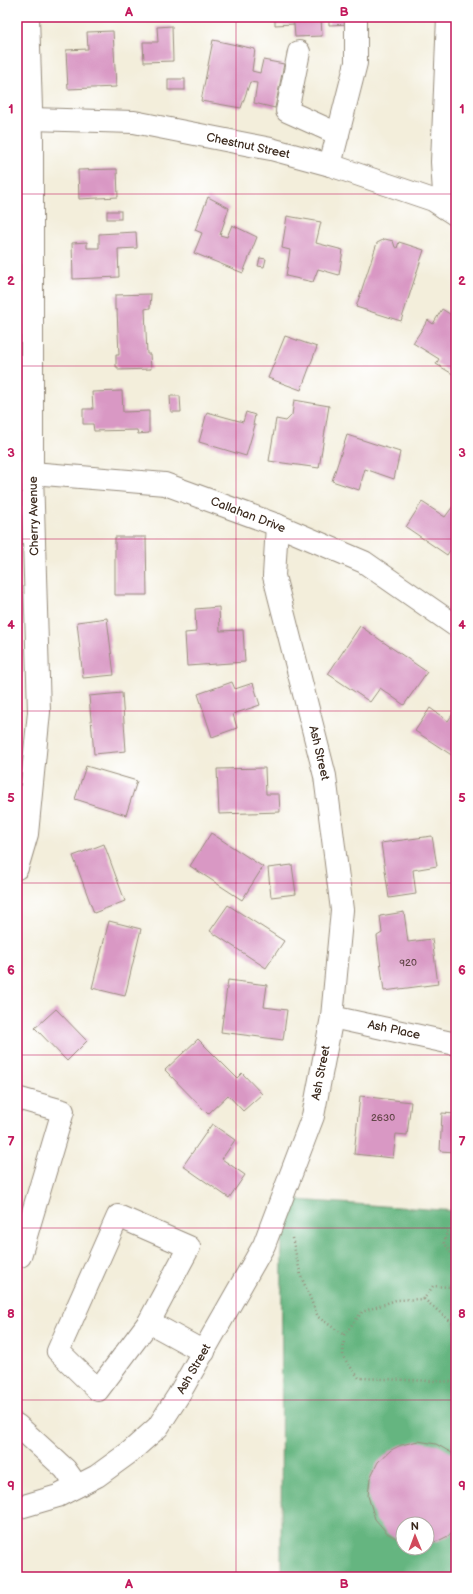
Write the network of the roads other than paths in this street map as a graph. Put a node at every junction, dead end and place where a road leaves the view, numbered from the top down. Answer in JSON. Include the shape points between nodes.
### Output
{"nodes":[{"id":1,"x":28,"y":17,"type":"edge"},
{"id":2,"x":356,"y":17,"type":"edge"},
{"id":3,"x":448,"y":17,"type":"edge"},
{"id":4,"x":299,"y":52,"type":"dead end"},
{"id":5,"x":31,"y":119,"type":"junction"},
{"id":6,"x":338,"y":134,"type":"junction"},
{"id":7,"x":330,"y":166,"type":"junction"},
{"id":8,"x":451,"y":212,"type":"edge"},
{"id":9,"x":25,"y":473,"type":"edge"},
{"id":10,"x":277,"y":525,"type":"junction"},
{"id":11,"x":456,"y":626,"type":"edge"},
{"id":12,"x":17,"y":868,"type":"edge"},
{"id":13,"x":332,"y":1017,"type":"junction"},
{"id":14,"x":456,"y":1044,"type":"edge"},
{"id":15,"x":17,"y":1098,"type":"edge"},
{"id":16,"x":17,"y":1255,"type":"edge"},
{"id":17,"x":149,"y":1322,"type":"junction"},
{"id":18,"x":204,"y":1352,"type":"junction"},
{"id":19,"x":17,"y":1425,"type":"edge"},
{"id":20,"x":77,"y":1486,"type":"junction"},
{"id":21,"x":17,"y":1508,"type":"edge"}],
"edges":[{"from":1,"to":5,"type":"street","name":"Cherry Avenue"},
{"from":2,"to":6,"type":"street","via":[[356,63]]},
{"from":3,"to":8,"type":"street","via":[[442,162]]},
{"from":4,"to":6,"type":"street","via":[[287,111]]},
{"from":5,"to":7,"type":"street","name":"Chestnut Street","via":[[134,122],[271,149]]},
{"from":5,"to":9,"type":"street","name":"Cherry Avenue"},
{"from":6,"to":7,"type":"street"},
{"from":7,"to":8,"type":"street","name":"Chestnut Street","via":[[433,200]]},
{"from":9,"to":10,"type":"street","name":"Callahan Drive","via":[[165,484]]},
{"from":9,"to":12,"type":"street","name":"Cherry Avenue","via":[[39,712],[27,834]]},
{"from":10,"to":11,"type":"street","name":"Callahan Drive","via":[[364,562]]},
{"from":10,"to":13,"type":"street","name":"Ash Street","via":[[274,576],[325,776],[342,910]]},
{"from":13,"to":14,"type":"street","name":"Ash Place"},
{"from":13,"to":18,"type":"street","name":"Ash Street","via":[[313,1116],[272,1226]]},
{"from":15,"to":16,"type":"street","via":[[63,1111],[20,1256]]},
{"from":17,"to":17,"type":"street","via":[[98,1390],[58,1350],[118,1216],[189,1247]]},
{"from":17,"to":18,"type":"street"},
{"from":18,"to":20,"type":"street","name":"Ash Street","via":[[158,1427],[130,1452],[97,1476]]},
{"from":19,"to":20,"type":"street","via":[[65,1469]]},
{"from":20,"to":21,"type":"street","name":"Ash Street","via":[[58,1496]]}]}
